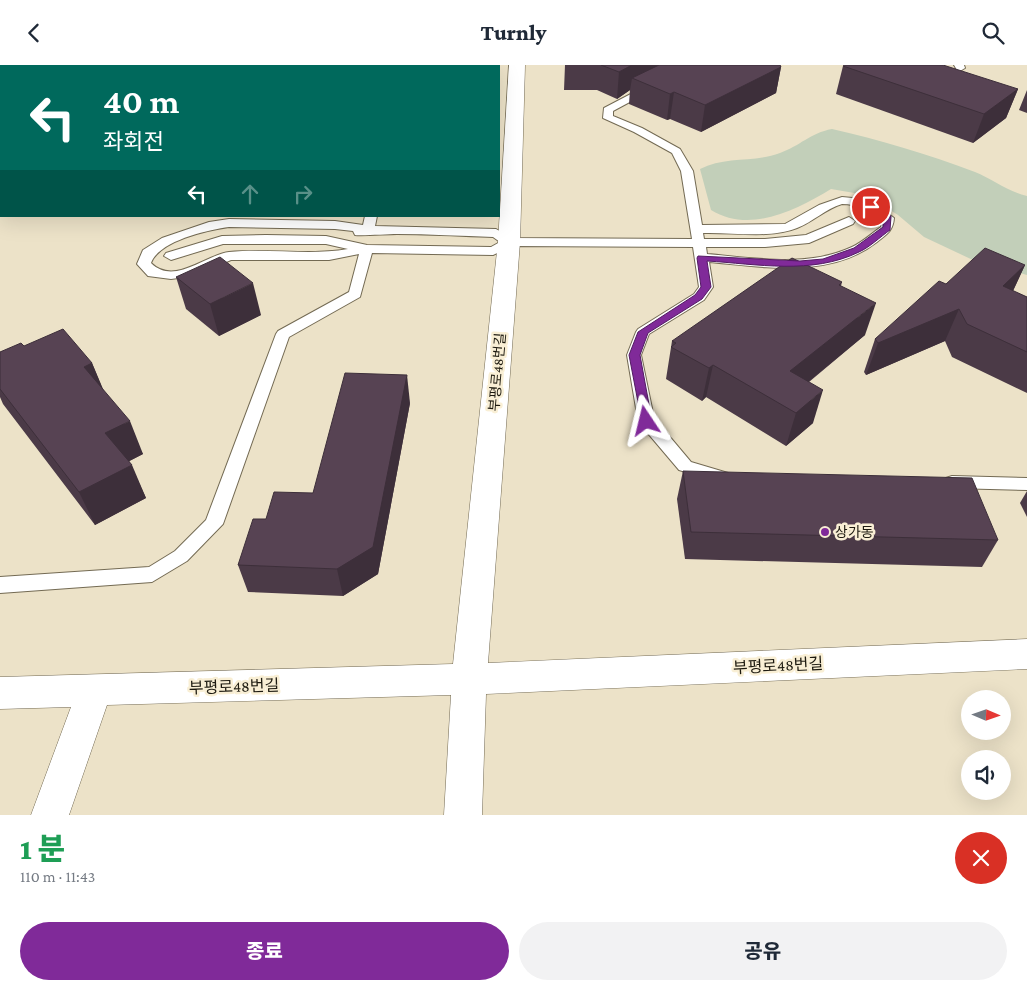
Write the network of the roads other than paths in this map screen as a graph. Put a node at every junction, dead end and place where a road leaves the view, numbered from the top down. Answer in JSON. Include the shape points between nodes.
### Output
{"nodes":[{"id":1,"x":517,"y":65,"type":"edge"},
{"id":2,"x":656,"y":84,"type":"edge"},
{"id":3,"x":370,"y":217,"type":"edge"},
{"id":4,"x":849,"y":221,"type":"dead end"},
{"id":5,"x":368,"y":230,"type":"junction"},
{"id":6,"x":697,"y":235,"type":"junction"},
{"id":7,"x":326,"y":240,"type":"junction"},
{"id":8,"x":509,"y":242,"type":"junction"},
{"id":9,"x":366,"y":249,"type":"junction"},
{"id":10,"x":171,"y":256,"type":"dead end"},
{"id":11,"x":702,"y":258,"type":"junction"},
{"id":12,"x":739,"y":477,"type":"edge"},
{"id":13,"x":933,"y":482,"type":"edge"},
{"id":14,"x":1027,"y":484,"type":"edge"},
{"id":15,"x":0,"y":585,"type":"edge"},
{"id":16,"x":1027,"y":654,"type":"edge"},
{"id":17,"x":469,"y":679,"type":"junction"},
{"id":18,"x":95,"y":690,"type":"junction"},
{"id":19,"x":0,"y":693,"type":"edge"},
{"id":20,"x":50,"y":815,"type":"edge"},
{"id":21,"x":463,"y":815,"type":"edge"}],
"edges":[{"from":1,"to":8,"type":"street","name":"부평로48번길"},
{"from":2,"to":6,"type":"lane","via":[[608,110],[608,118],[676,151],[687,171]]},
{"from":3,"to":5,"type":"lane"},
{"from":4,"to":6,"type":"lane","via":[[809,239],[765,243]]},
{"from":5,"to":7,"type":"lane"},
{"from":5,"to":8,"type":"lane","via":[[496,233]]},
{"from":5,"to":9,"type":"lane","via":[[335,225],[229,223],[209,226],[167,241],[148,253],[144,264],[153,273],[171,275],[188,273],[229,256],[329,256]]},
{"from":6,"to":8,"type":"lane"},
{"from":6,"to":11,"type":"lane"},
{"from":6,"to":11,"type":"lane","via":[[781,228],[797,224],[834,201],[851,200],[888,218],[887,228],[857,250],[824,262]]},
{"from":7,"to":9,"type":"lane"},
{"from":7,"to":10,"type":"lane","via":[[222,240]]},
{"from":8,"to":9,"type":"lane","via":[[493,251]]},
{"from":8,"to":17,"type":"street","name":"부평로48번길"},
{"from":9,"to":15,"type":"lane","via":[[355,295],[283,334],[214,524],[181,556],[152,574]]},
{"from":11,"to":12,"type":"lane","via":[[706,287],[699,297],[643,332],[634,355],[646,421],[685,467],[719,477]]},
{"from":13,"to":14,"type":"lane"},
{"from":16,"to":17,"type":"street","name":"부평로48번길"},
{"from":17,"to":18,"type":"street","name":"부평로48번길"},
{"from":17,"to":21,"type":"street","name":"부평로48번길"},
{"from":18,"to":19,"type":"street","name":"부평로48번길"},
{"from":18,"to":20,"type":"street"}]}
